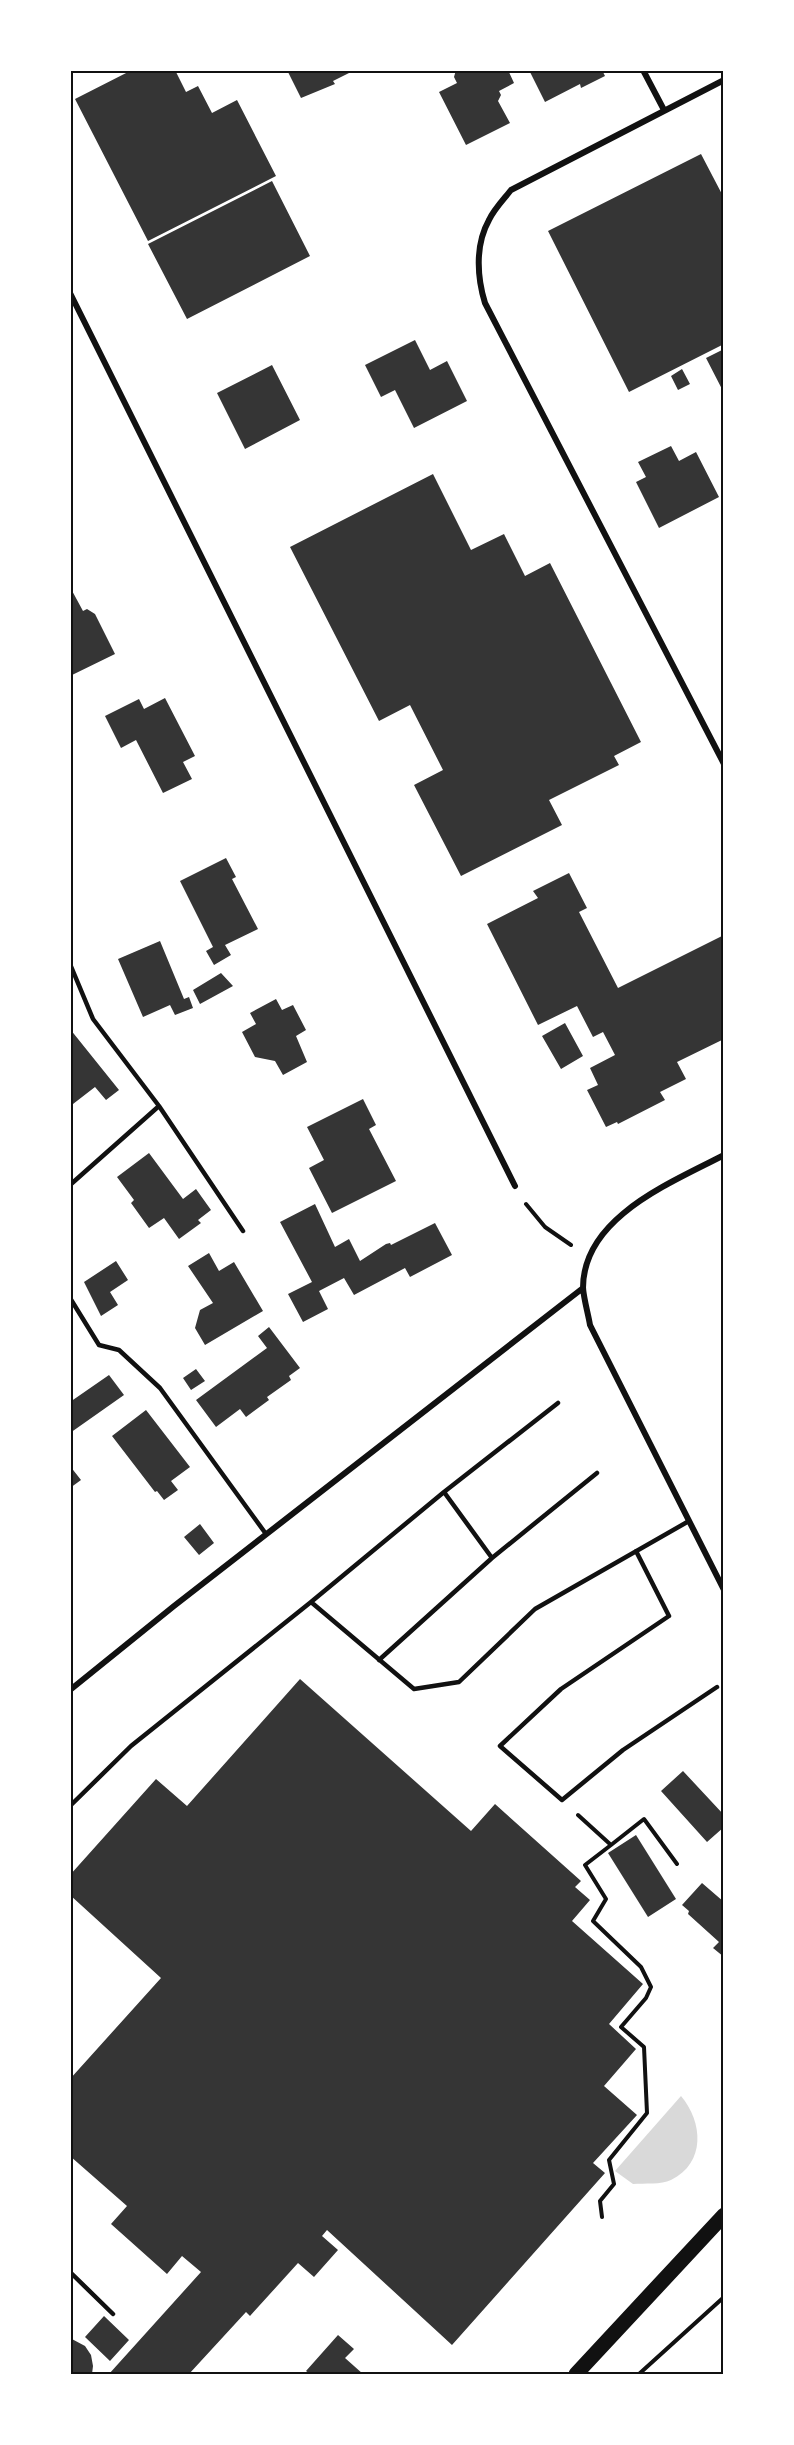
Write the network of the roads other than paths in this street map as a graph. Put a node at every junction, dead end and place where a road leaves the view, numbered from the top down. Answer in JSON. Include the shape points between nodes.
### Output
{"nodes":[{"id":1,"x":643,"y":70,"type":"edge"},
{"id":2,"x":723,"y":80,"type":"edge"},
{"id":3,"x":664,"y":110,"type":"junction"},
{"id":4,"x":70,"y":293,"type":"edge"},
{"id":5,"x":723,"y":764,"type":"edge"},
{"id":6,"x":70,"y":964,"type":"edge"},
{"id":7,"x":159,"y":1106,"type":"junction"},
{"id":8,"x":723,"y":1155,"type":"edge"},
{"id":9,"x":70,"y":1185,"type":"edge"},
{"id":10,"x":515,"y":1186,"type":"road end"},
{"id":11,"x":243,"y":1232,"type":"dead end"},
{"id":12,"x":584,"y":1288,"type":"junction"},
{"id":13,"x":70,"y":1298,"type":"edge"},
{"id":14,"x":558,"y":1403,"type":"dead end"},
{"id":15,"x":597,"y":1473,"type":"dead end"},
{"id":16,"x":444,"y":1492,"type":"junction"},
{"id":17,"x":689,"y":1521,"type":"junction"},
{"id":18,"x":266,"y":1534,"type":"junction"},
{"id":19,"x":636,"y":1551,"type":"junction"},
{"id":20,"x":492,"y":1558,"type":"junction"},
{"id":21,"x":723,"y":1590,"type":"edge"},
{"id":22,"x":311,"y":1602,"type":"junction"},
{"id":23,"x":379,"y":1660,"type":"junction"},
{"id":24,"x":717,"y":1687,"type":"dead end"},
{"id":25,"x":70,"y":1690,"type":"edge"},
{"id":26,"x":70,"y":1806,"type":"edge"},
{"id":27,"x":723,"y":2215,"type":"edge"},
{"id":28,"x":70,"y":2272,"type":"edge"},
{"id":29,"x":113,"y":2314,"type":"dead end"},
{"id":30,"x":576,"y":2374,"type":"edge"}],
"edges":[{"from":1,"to":3,"type":"street"},
{"from":2,"to":3,"type":"street"},
{"from":3,"to":5,"type":"street","via":[[511,190],[488,221],[478,255],[480,288]]},
{"from":4,"to":10,"type":"street"},
{"from":6,"to":7,"type":"lane","via":[[93,1019]]},
{"from":7,"to":9,"type":"lane"},
{"from":7,"to":11,"type":"lane"},
{"from":8,"to":12,"type":"street","via":[[641,1198],[612,1223],[589,1257]]},
{"from":12,"to":17,"type":"street","via":[[590,1325]]},
{"from":12,"to":18,"type":"street"},
{"from":13,"to":18,"type":"lane","via":[[99,1345],[119,1350],[160,1389]]},
{"from":14,"to":16,"type":"lane"},
{"from":15,"to":20,"type":"lane"},
{"from":16,"to":20,"type":"lane"},
{"from":16,"to":22,"type":"lane"},
{"from":17,"to":19,"type":"lane"},
{"from":17,"to":21,"type":"street"},
{"from":18,"to":25,"type":"street"},
{"from":19,"to":23,"type":"lane","via":[[535,1609],[459,1682],[414,1689]]},
{"from":19,"to":24,"type":"lane","via":[[669,1616],[561,1689],[500,1746],[562,1800],[623,1750]]},
{"from":20,"to":23,"type":"lane"},
{"from":22,"to":23,"type":"lane"},
{"from":22,"to":26,"type":"lane","via":[[131,1746]]},
{"from":27,"to":30,"type":"main road"},
{"from":28,"to":29,"type":"lane"}]}
